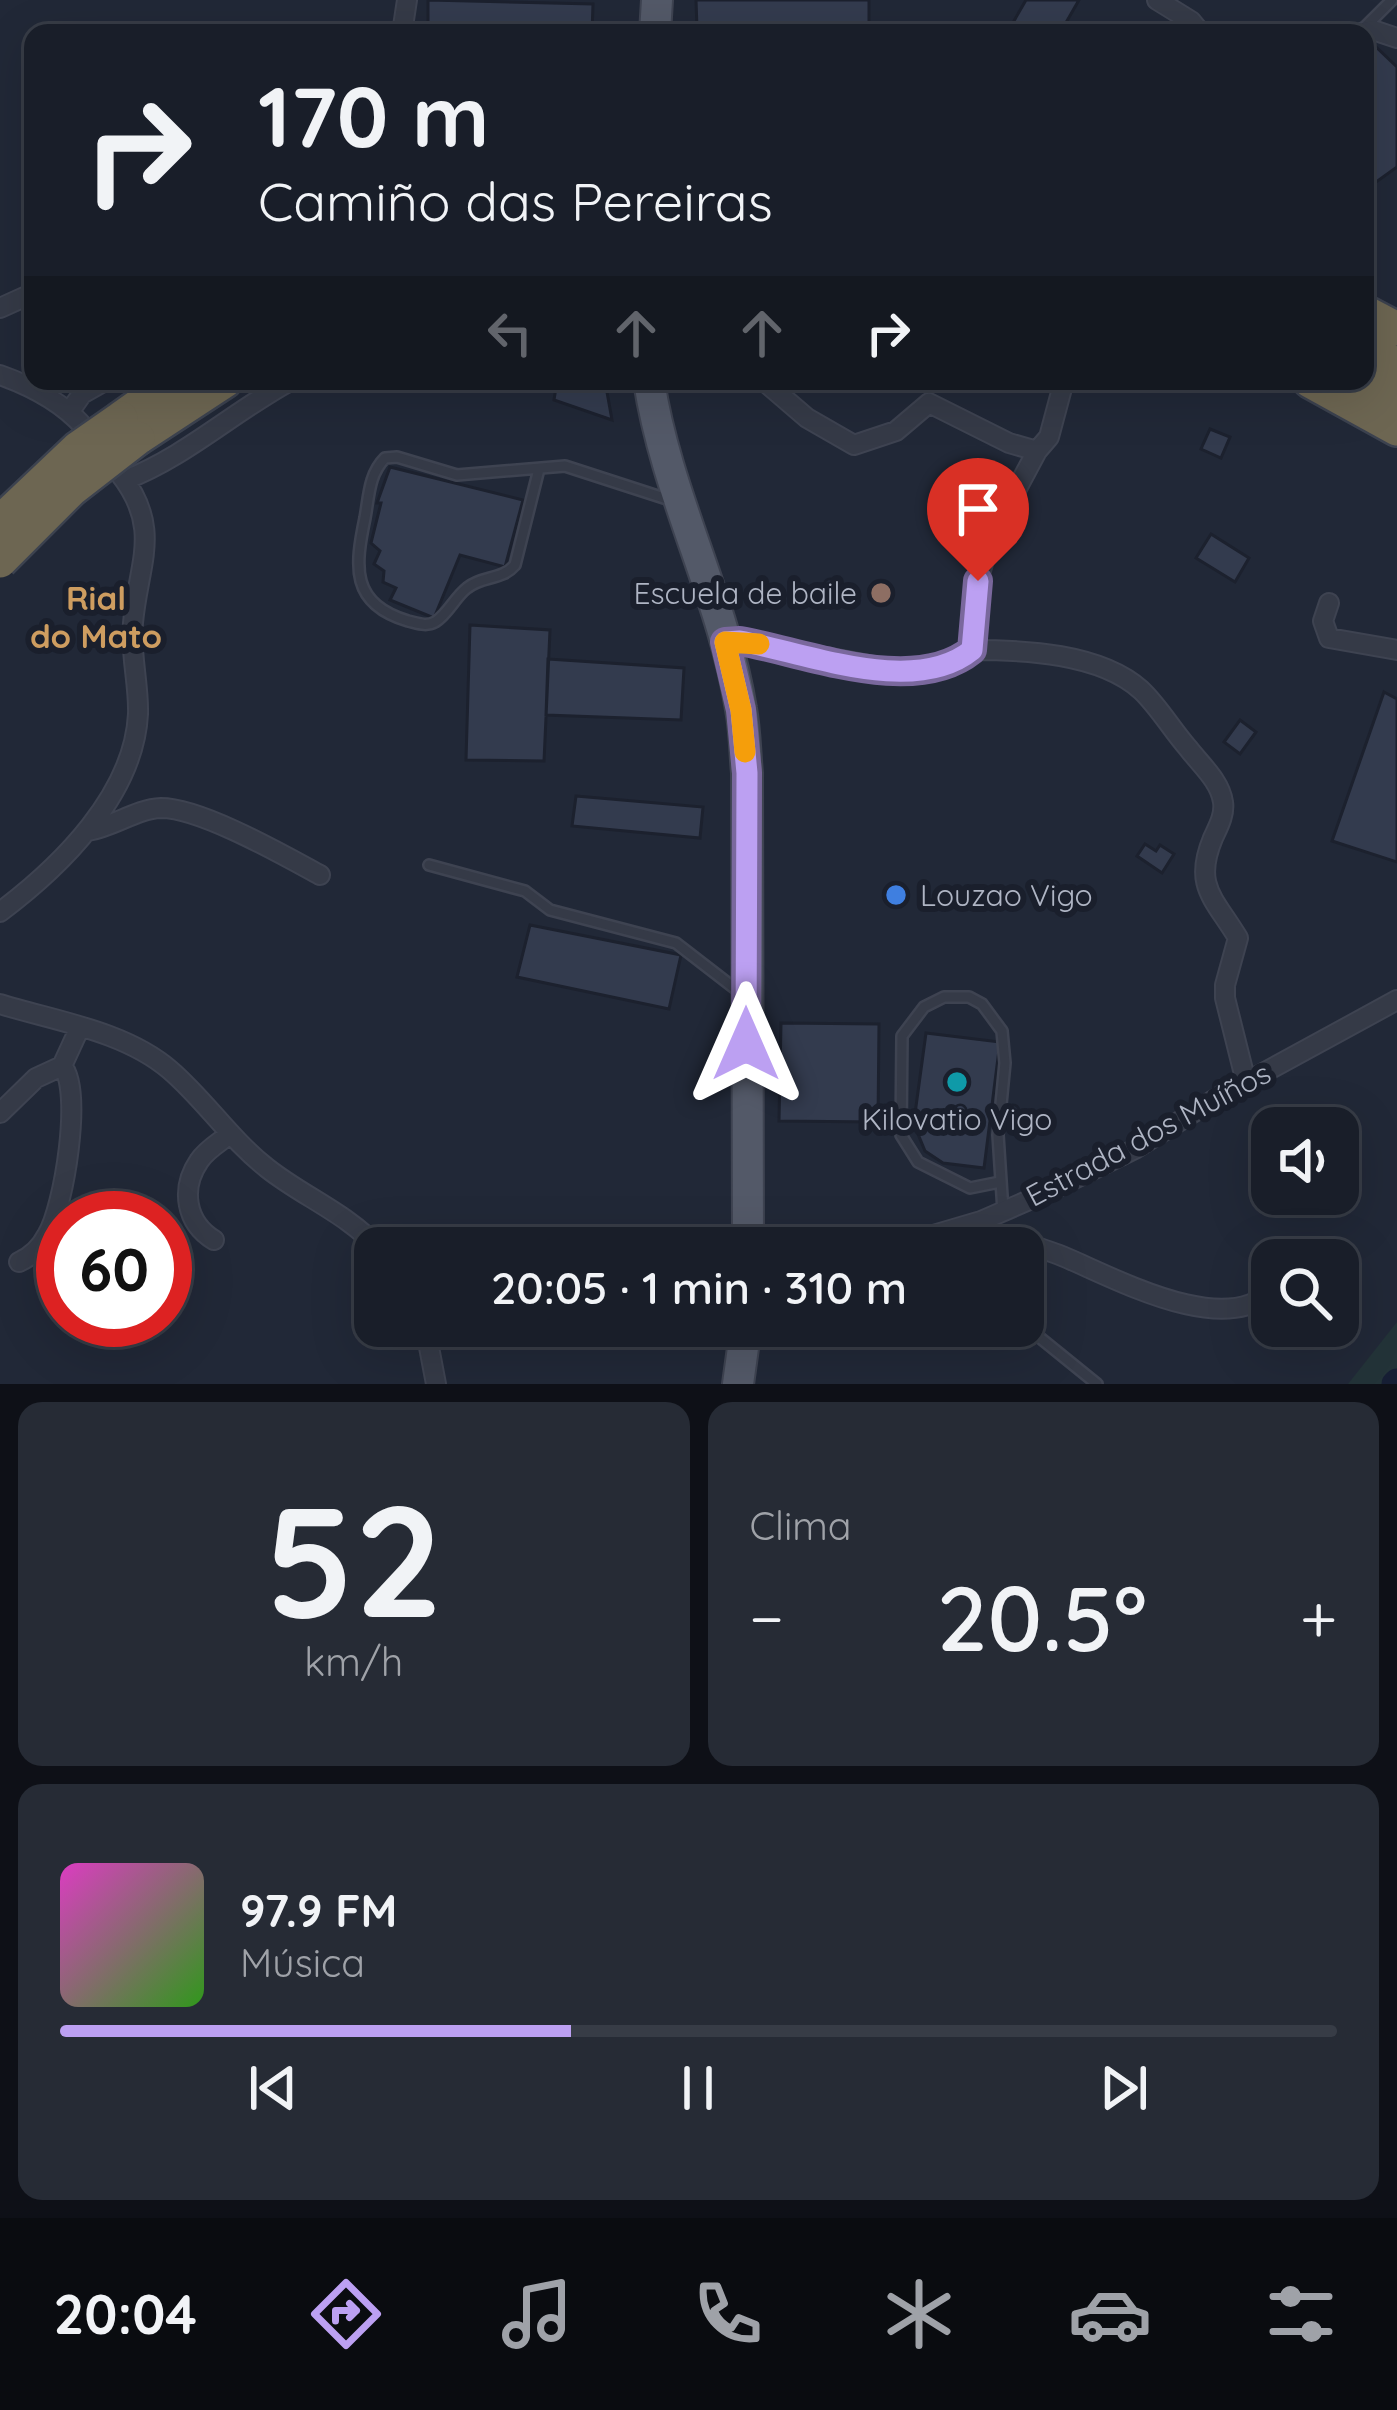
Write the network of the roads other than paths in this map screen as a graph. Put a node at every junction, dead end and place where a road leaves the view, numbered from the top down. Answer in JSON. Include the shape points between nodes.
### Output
{"nodes":[{"id":1,"x":1156,"y":0,"type":"edge"},
{"id":2,"x":1393,"y":0,"type":"edge"},
{"id":3,"x":1193,"y":24,"type":"edge"},
{"id":4,"x":1369,"y":24,"type":"edge"},
{"id":5,"x":29,"y":390,"type":"edge"},
{"id":6,"x":89,"y":390,"type":"edge"},
{"id":7,"x":165,"y":390,"type":"edge"},
{"id":8,"x":207,"y":390,"type":"edge"},
{"id":9,"x":274,"y":390,"type":"edge"},
{"id":10,"x":651,"y":390,"type":"edge"},
{"id":11,"x":774,"y":390,"type":"edge"},
{"id":12,"x":1062,"y":390,"type":"edge"},
{"id":13,"x":1326,"y":390,"type":"edge"},
{"id":14,"x":70,"y":411,"type":"junction"},
{"id":15,"x":84,"y":427,"type":"dead end"},
{"id":16,"x":129,"y":428,"type":"junction"},
{"id":17,"x":1397,"y":429,"type":"edge"},
{"id":18,"x":1037,"y":451,"type":"junction"},
{"id":19,"x":539,"y":469,"type":"junction"},
{"id":20,"x":681,"y":504,"type":"junction"},
{"id":21,"x":0,"y":522,"type":"edge"},
{"id":22,"x":0,"y":561,"type":"edge"},
{"id":23,"x":1329,"y":603,"type":"dead end"},
{"id":24,"x":725,"y":642,"type":"junction"},
{"id":25,"x":972,"y":650,"type":"junction"},
{"id":26,"x":1397,"y":650,"type":"edge"},
{"id":27,"x":88,"y":831,"type":"junction"},
{"id":28,"x":429,"y":866,"type":"dead end"},
{"id":29,"x":320,"y":875,"type":"dead end"},
{"id":30,"x":0,"y":912,"type":"edge"},
{"id":31,"x":746,"y":998,"type":"junction"},
{"id":32,"x":1397,"y":1000,"type":"edge"},
{"id":33,"x":0,"y":1004,"type":"edge"},
{"id":34,"x":80,"y":1027,"type":"junction"},
{"id":35,"x":62,"y":1066,"type":"junction"},
{"id":36,"x":1246,"y":1082,"type":"junction"},
{"id":37,"x":0,"y":1113,"type":"edge"},
{"id":38,"x":230,"y":1134,"type":"junction"},
{"id":39,"x":1000,"y":1182,"type":"junction"},
{"id":40,"x":1004,"y":1210,"type":"junction"},
{"id":41,"x":981,"y":1221,"type":"junction"},
{"id":42,"x":356,"y":1227,"type":"edge"},
{"id":43,"x":748,"y":1227,"type":"edge"},
{"id":44,"x":961,"y":1227,"type":"edge"},
{"id":45,"x":980,"y":1227,"type":"edge"},
{"id":46,"x":214,"y":1240,"type":"dead end"},
{"id":47,"x":20,"y":1262,"type":"dead end"},
{"id":48,"x":1251,"y":1303,"type":"edge"},
{"id":49,"x":1044,"y":1341,"type":"edge"},
{"id":50,"x":429,"y":1347,"type":"edge"},
{"id":51,"x":743,"y":1347,"type":"edge"},
{"id":52,"x":436,"y":1384,"type":"edge"},
{"id":53,"x":738,"y":1384,"type":"edge"},
{"id":54,"x":1097,"y":1384,"type":"edge"}],
"edges":[{"from":1,"to":3,"type":"street"},
{"from":2,"to":4,"type":"lane"},
{"from":5,"to":14,"type":"street"},
{"from":6,"to":14,"type":"street"},
{"from":7,"to":16,"type":"highway"},
{"from":8,"to":16,"type":"highway"},
{"from":9,"to":27,"type":"street","via":[[167,463],[122,477],[147,539],[133,620],[136,726]]},
{"from":10,"to":20,"type":"main road"},
{"from":11,"to":18,"type":"street","via":[[854,446],[896,431],[928,404]]},
{"from":12,"to":18,"type":"street"},
{"from":13,"to":17,"type":"highway"},
{"from":14,"to":15,"type":"street"},
{"from":16,"to":21,"type":"highway","bridge":true,"via":[[78,448]]},
{"from":16,"to":22,"type":"highway","bridge":true},
{"from":18,"to":25,"type":"street","via":[[990,539]]},
{"from":19,"to":19,"type":"lane","via":[[457,475],[385,458],[372,477],[356,556],[374,602],[424,625],[467,588],[506,576]]},
{"from":19,"to":20,"type":"lane","via":[[565,466]]},
{"from":20,"to":24,"type":"main road"},
{"from":23,"to":26,"type":"street","via":[[1328,638]]},
{"from":24,"to":25,"type":"street","via":[[912,673]]},
{"from":24,"to":31,"type":"main road","via":[[747,773]]},
{"from":25,"to":36,"type":"street","via":[[1051,653],[1124,678],[1216,784],[1224,811],[1203,869],[1238,938],[1225,985]]},
{"from":27,"to":29,"type":"street","via":[[154,808],[181,811]]},
{"from":27,"to":30,"type":"street"},
{"from":28,"to":31,"type":"lane","via":[[676,943]]},
{"from":31,"to":43,"type":"main road"},
{"from":32,"to":36,"type":"street","name":"Estrada dos Muíños"},
{"from":33,"to":34,"type":"street"},
{"from":34,"to":35,"type":"street"},
{"from":34,"to":38,"type":"street","via":[[167,1067]]},
{"from":35,"to":37,"type":"street","via":[[36,1078]]},
{"from":35,"to":47,"type":"street","via":[[70,1074],[73,1123],[59,1206],[40,1246]]},
{"from":36,"to":40,"type":"street","name":"Estrada dos Muíños","via":[[1135,1148]]},
{"from":38,"to":42,"type":"street"},
{"from":38,"to":46,"type":"street","via":[[196,1166],[188,1201],[193,1222]]},
{"from":39,"to":39,"type":"lane","via":[[1002,1031],[982,1004],[944,997],[924,1007],[902,1036],[901,1135],[919,1162],[970,1188]]},
{"from":39,"to":40,"type":"lane"},
{"from":40,"to":41,"type":"street","name":"Estrada dos Muíños"},
{"from":41,"to":44,"type":"street","name":"Estrada dos Muíños"},
{"from":41,"to":45,"type":"lane"},
{"from":41,"to":48,"type":"street","via":[[991,1232],[1185,1305]]},
{"from":49,"to":54,"type":"lane"},
{"from":50,"to":52,"type":"street"},
{"from":51,"to":53,"type":"main road"}]}
